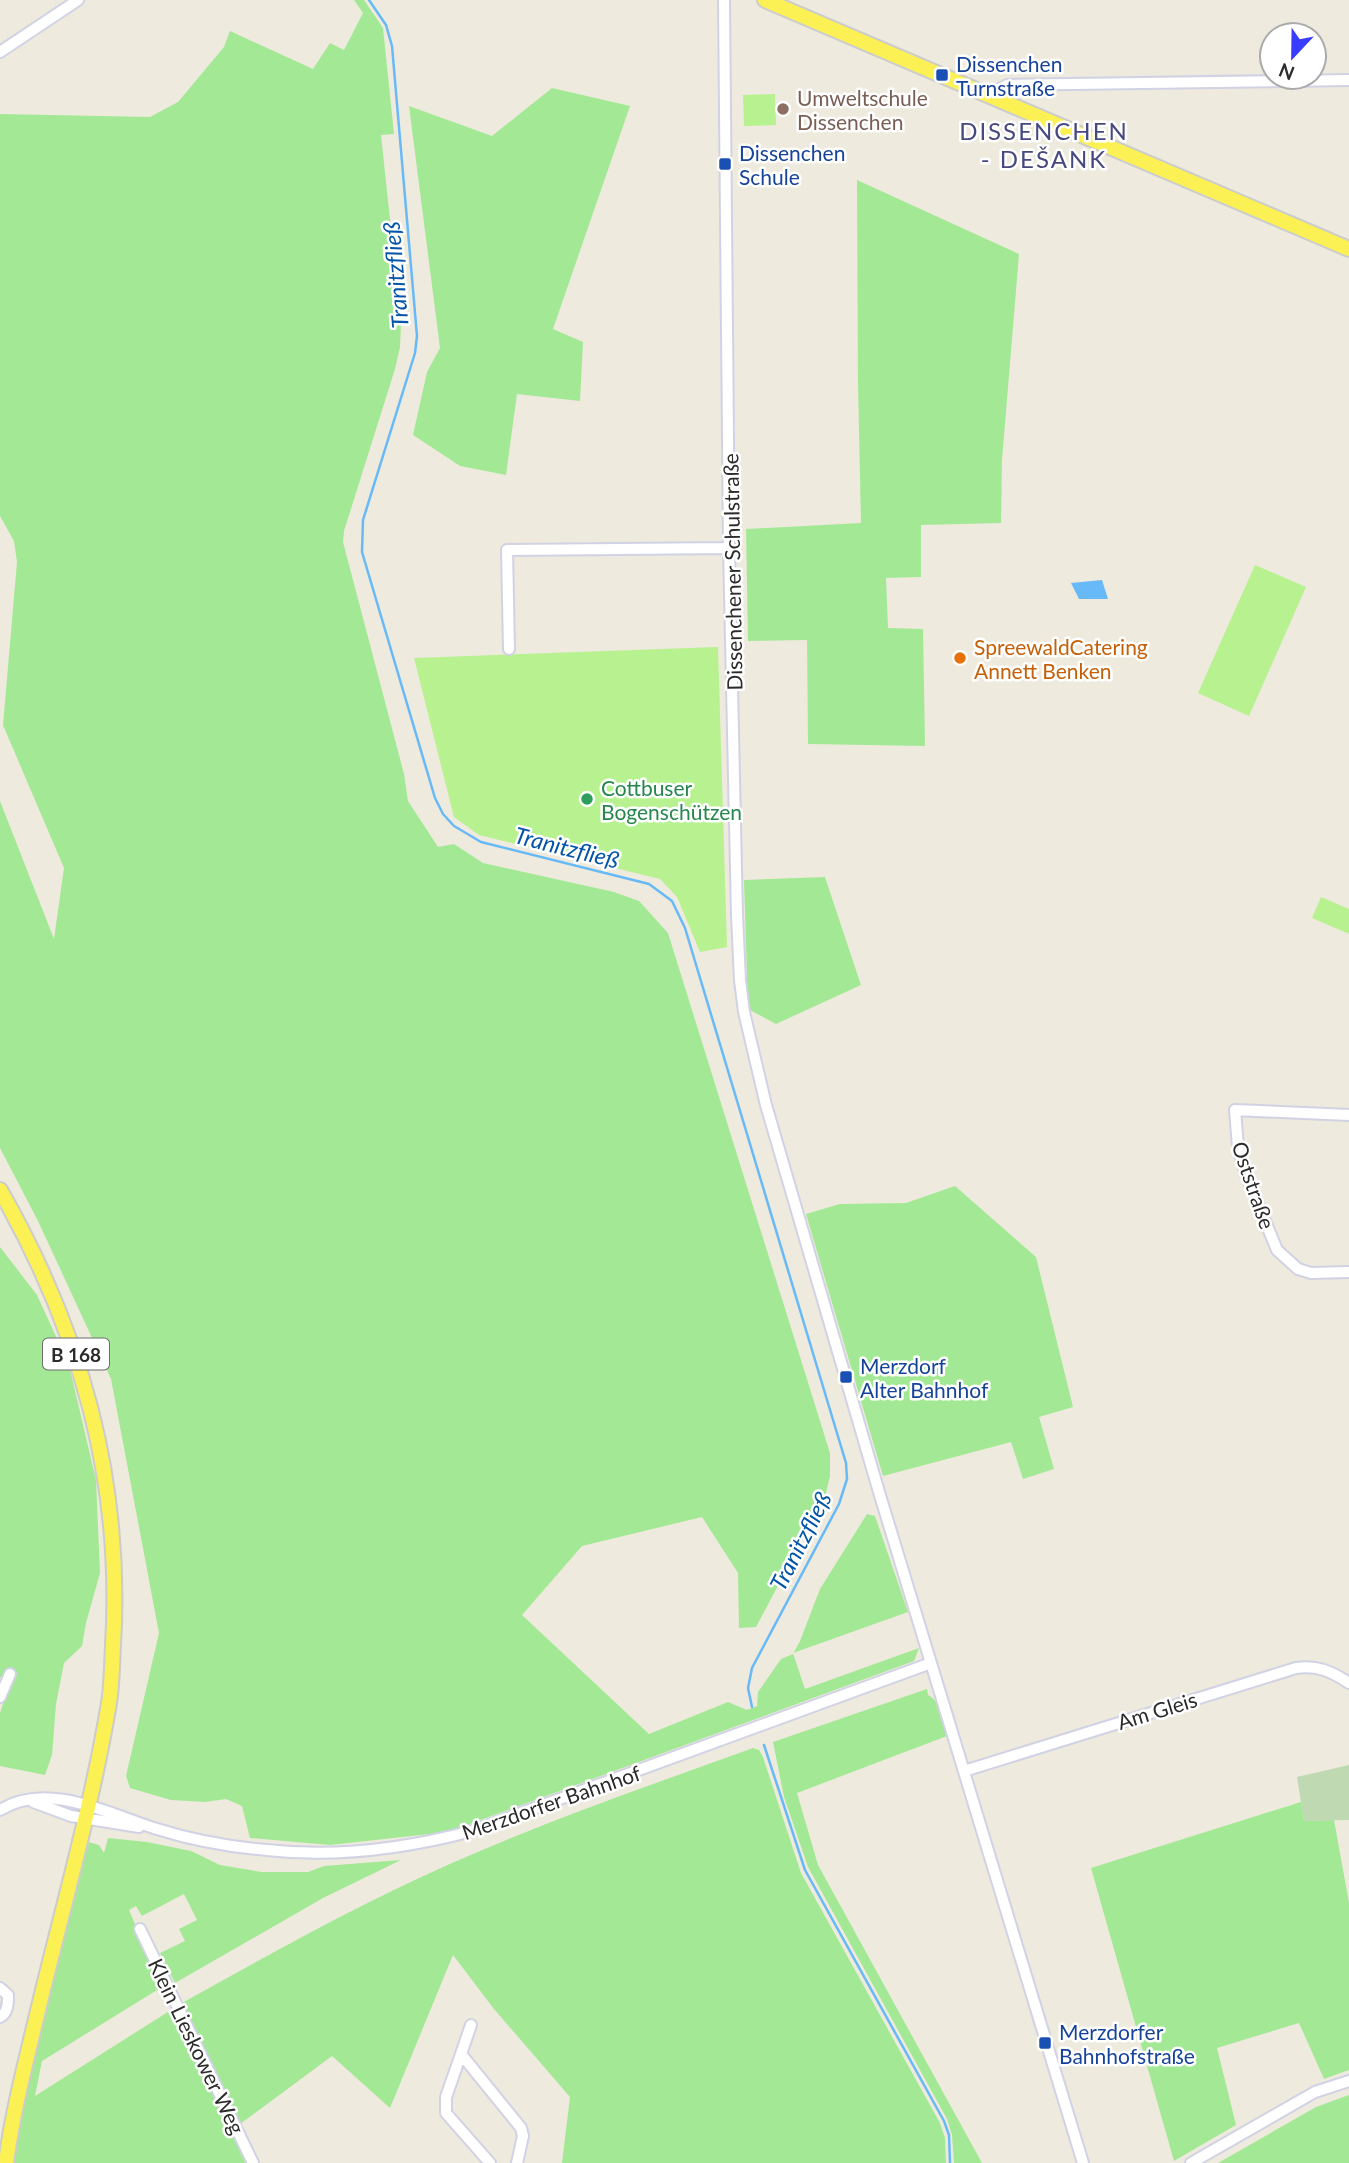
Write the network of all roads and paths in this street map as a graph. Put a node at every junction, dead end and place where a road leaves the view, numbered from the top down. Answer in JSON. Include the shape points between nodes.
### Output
{"nodes":[{"id":1,"x":78,"y":0,"type":"edge"},
{"id":2,"x":724,"y":0,"type":"edge"},
{"id":3,"x":765,"y":0,"type":"edge"},
{"id":4,"x":0,"y":52,"type":"edge"},
{"id":5,"x":1349,"y":80,"type":"edge"},
{"id":6,"x":989,"y":95,"type":"junction"},
{"id":7,"x":1349,"y":249,"type":"edge"},
{"id":8,"x":729,"y":548,"type":"junction"},
{"id":9,"x":509,"y":649,"type":"dead end"},
{"id":10,"x":1349,"y":1115,"type":"edge"},
{"id":11,"x":0,"y":1190,"type":"edge"},
{"id":12,"x":1349,"y":1272,"type":"edge"},
{"id":13,"x":931,"y":1663,"type":"junction"},
{"id":14,"x":10,"y":1674,"type":"dead end"},
{"id":15,"x":1349,"y":1682,"type":"edge"},
{"id":16,"x":0,"y":1697,"type":"edge"},
{"id":17,"x":964,"y":1771,"type":"junction"},
{"id":18,"x":29,"y":1800,"type":"junction"},
{"id":19,"x":88,"y":1804,"type":"junction"},
{"id":20,"x":0,"y":1810,"type":"edge"},
{"id":21,"x":85,"y":1819,"type":"junction"},
{"id":22,"x":156,"y":1829,"type":"junction"},
{"id":23,"x":141,"y":1929,"type":"dead end"},
{"id":24,"x":0,"y":1988,"type":"edge"},
{"id":25,"x":0,"y":2017,"type":"edge"},
{"id":26,"x":471,"y":2025,"type":"dead end"},
{"id":27,"x":461,"y":2054,"type":"junction"},
{"id":28,"x":1349,"y":2081,"type":"edge"},
{"id":29,"x":6,"y":2163,"type":"edge"},
{"id":30,"x":253,"y":2163,"type":"edge"},
{"id":31,"x":490,"y":2163,"type":"edge"},
{"id":32,"x":517,"y":2163,"type":"edge"},
{"id":33,"x":1083,"y":2163,"type":"edge"},
{"id":34,"x":1191,"y":2163,"type":"edge"}],
"edges":[{"from":1,"to":4,"type":"street"},
{"from":2,"to":8,"type":"street","name":"Dissenchener Schulstraße"},
{"from":3,"to":6,"type":"main road"},
{"from":5,"to":6,"type":"street","via":[[1007,85]]},
{"from":6,"to":7,"type":"main road"},
{"from":8,"to":9,"type":"street","via":[[507,550]]},
{"from":8,"to":13,"type":"street","name":"Dissenchener Schulstraße","via":[[744,1012],[766,1105]]},
{"from":10,"to":12,"type":"street","name":"Oststraße","via":[[1235,1110],[1245,1172],[1277,1250],[1298,1269],[1311,1273]]},
{"from":11,"to":19,"type":"main road","number":"B 168","via":[[75,1354],[96,1422],[106,1476],[115,1613],[109,1701]]},
{"from":13,"to":17,"type":"street"},
{"from":13,"to":22,"type":"street","name":"Merzdorfer Bahnhof","via":[[497,1822],[422,1844],[372,1852],[307,1853],[234,1846]]},
{"from":14,"to":16,"type":"street"},
{"from":15,"to":17,"type":"street","name":"Am Gleis","via":[[1318,1667],[1296,1668]]},
{"from":17,"to":33,"type":"street"},
{"from":18,"to":19,"type":"street"},
{"from":18,"to":20,"type":"street","via":[[12,1802]]},
{"from":18,"to":21,"type":"street"},
{"from":19,"to":21,"type":"main road","number":"B 168"},
{"from":19,"to":22,"type":"street"},
{"from":21,"to":22,"type":"street"},
{"from":21,"to":29,"type":"main road","number":"B 168","via":[[21,2081]]},
{"from":23,"to":30,"type":"street","name":"Klein Lieskower Weg"},
{"from":24,"to":25,"type":"street","via":[[8,1995],[8,2005]]},
{"from":26,"to":27,"type":"street"},
{"from":27,"to":31,"type":"street","via":[[446,2097],[446,2113]]},
{"from":27,"to":32,"type":"street","via":[[522,2128]]},
{"from":28,"to":34,"type":"street","via":[[1315,2092]]}]}
